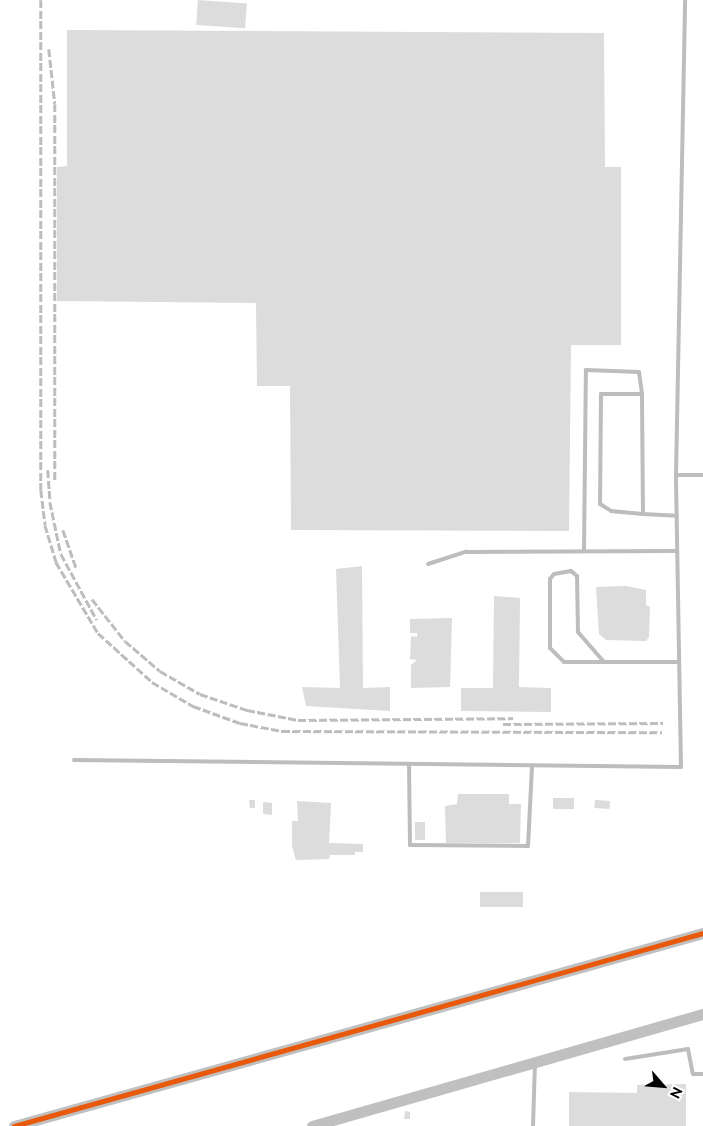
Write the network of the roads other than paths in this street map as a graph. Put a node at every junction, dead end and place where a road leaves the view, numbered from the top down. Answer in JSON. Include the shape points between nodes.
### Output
{"nodes":[{"id":1,"x":685,"y":0,"type":"edge"},
{"id":2,"x":642,"y":394,"type":"junction"},
{"id":3,"x":676,"y":475,"type":"junction"},
{"id":4,"x":703,"y":475,"type":"edge"},
{"id":5,"x":643,"y":514,"type":"junction"},
{"id":6,"x":676,"y":516,"type":"junction"},
{"id":7,"x":584,"y":551,"type":"junction"},
{"id":8,"x":677,"y":551,"type":"junction"},
{"id":9,"x":428,"y":564,"type":"dead end"},
{"id":10,"x":604,"y":662,"type":"junction"},
{"id":11,"x":679,"y":662,"type":"junction"},
{"id":12,"x":74,"y":760,"type":"dead end"},
{"id":13,"x":409,"y":764,"type":"junction"},
{"id":14,"x":532,"y":766,"type":"junction"},
{"id":15,"x":703,"y":933,"type":"edge"},
{"id":16,"x":703,"y":1014,"type":"edge"},
{"id":17,"x":624,"y":1060,"type":"dead end"},
{"id":18,"x":535,"y":1064,"type":"junction"},
{"id":19,"x":703,"y":1074,"type":"edge"},
{"id":20,"x":14,"y":1126,"type":"edge"},
{"id":21,"x":312,"y":1126,"type":"edge"},
{"id":22,"x":533,"y":1126,"type":"edge"}],
"edges":[{"from":1,"to":3,"type":"lane"},
{"from":2,"to":5,"type":"lane"},
{"from":2,"to":5,"type":"lane","via":[[601,394],[600,504],[611,511]]},
{"from":2,"to":7,"type":"lane","via":[[639,372],[586,370]]},
{"from":3,"to":4,"type":"lane"},
{"from":3,"to":6,"type":"lane"},
{"from":5,"to":6,"type":"lane"},
{"from":6,"to":8,"type":"lane"},
{"from":7,"to":8,"type":"lane"},
{"from":7,"to":9,"type":"lane","via":[[466,552]]},
{"from":8,"to":11,"type":"lane"},
{"from":10,"to":10,"type":"lane","via":[[578,632],[577,576],[571,572],[554,574],[550,589],[550,648],[553,654],[564,662]]},
{"from":10,"to":11,"type":"lane"},
{"from":11,"to":14,"type":"lane","via":[[681,767]]},
{"from":12,"to":13,"type":"lane"},
{"from":13,"to":14,"type":"lane"},
{"from":13,"to":14,"type":"lane","via":[[410,845],[528,846]]},
{"from":15,"to":20,"type":"street"},
{"from":16,"to":18,"type":"street"},
{"from":17,"to":19,"type":"lane","via":[[688,1050],[693,1074]]},
{"from":18,"to":21,"type":"street"},
{"from":18,"to":22,"type":"lane"}]}
